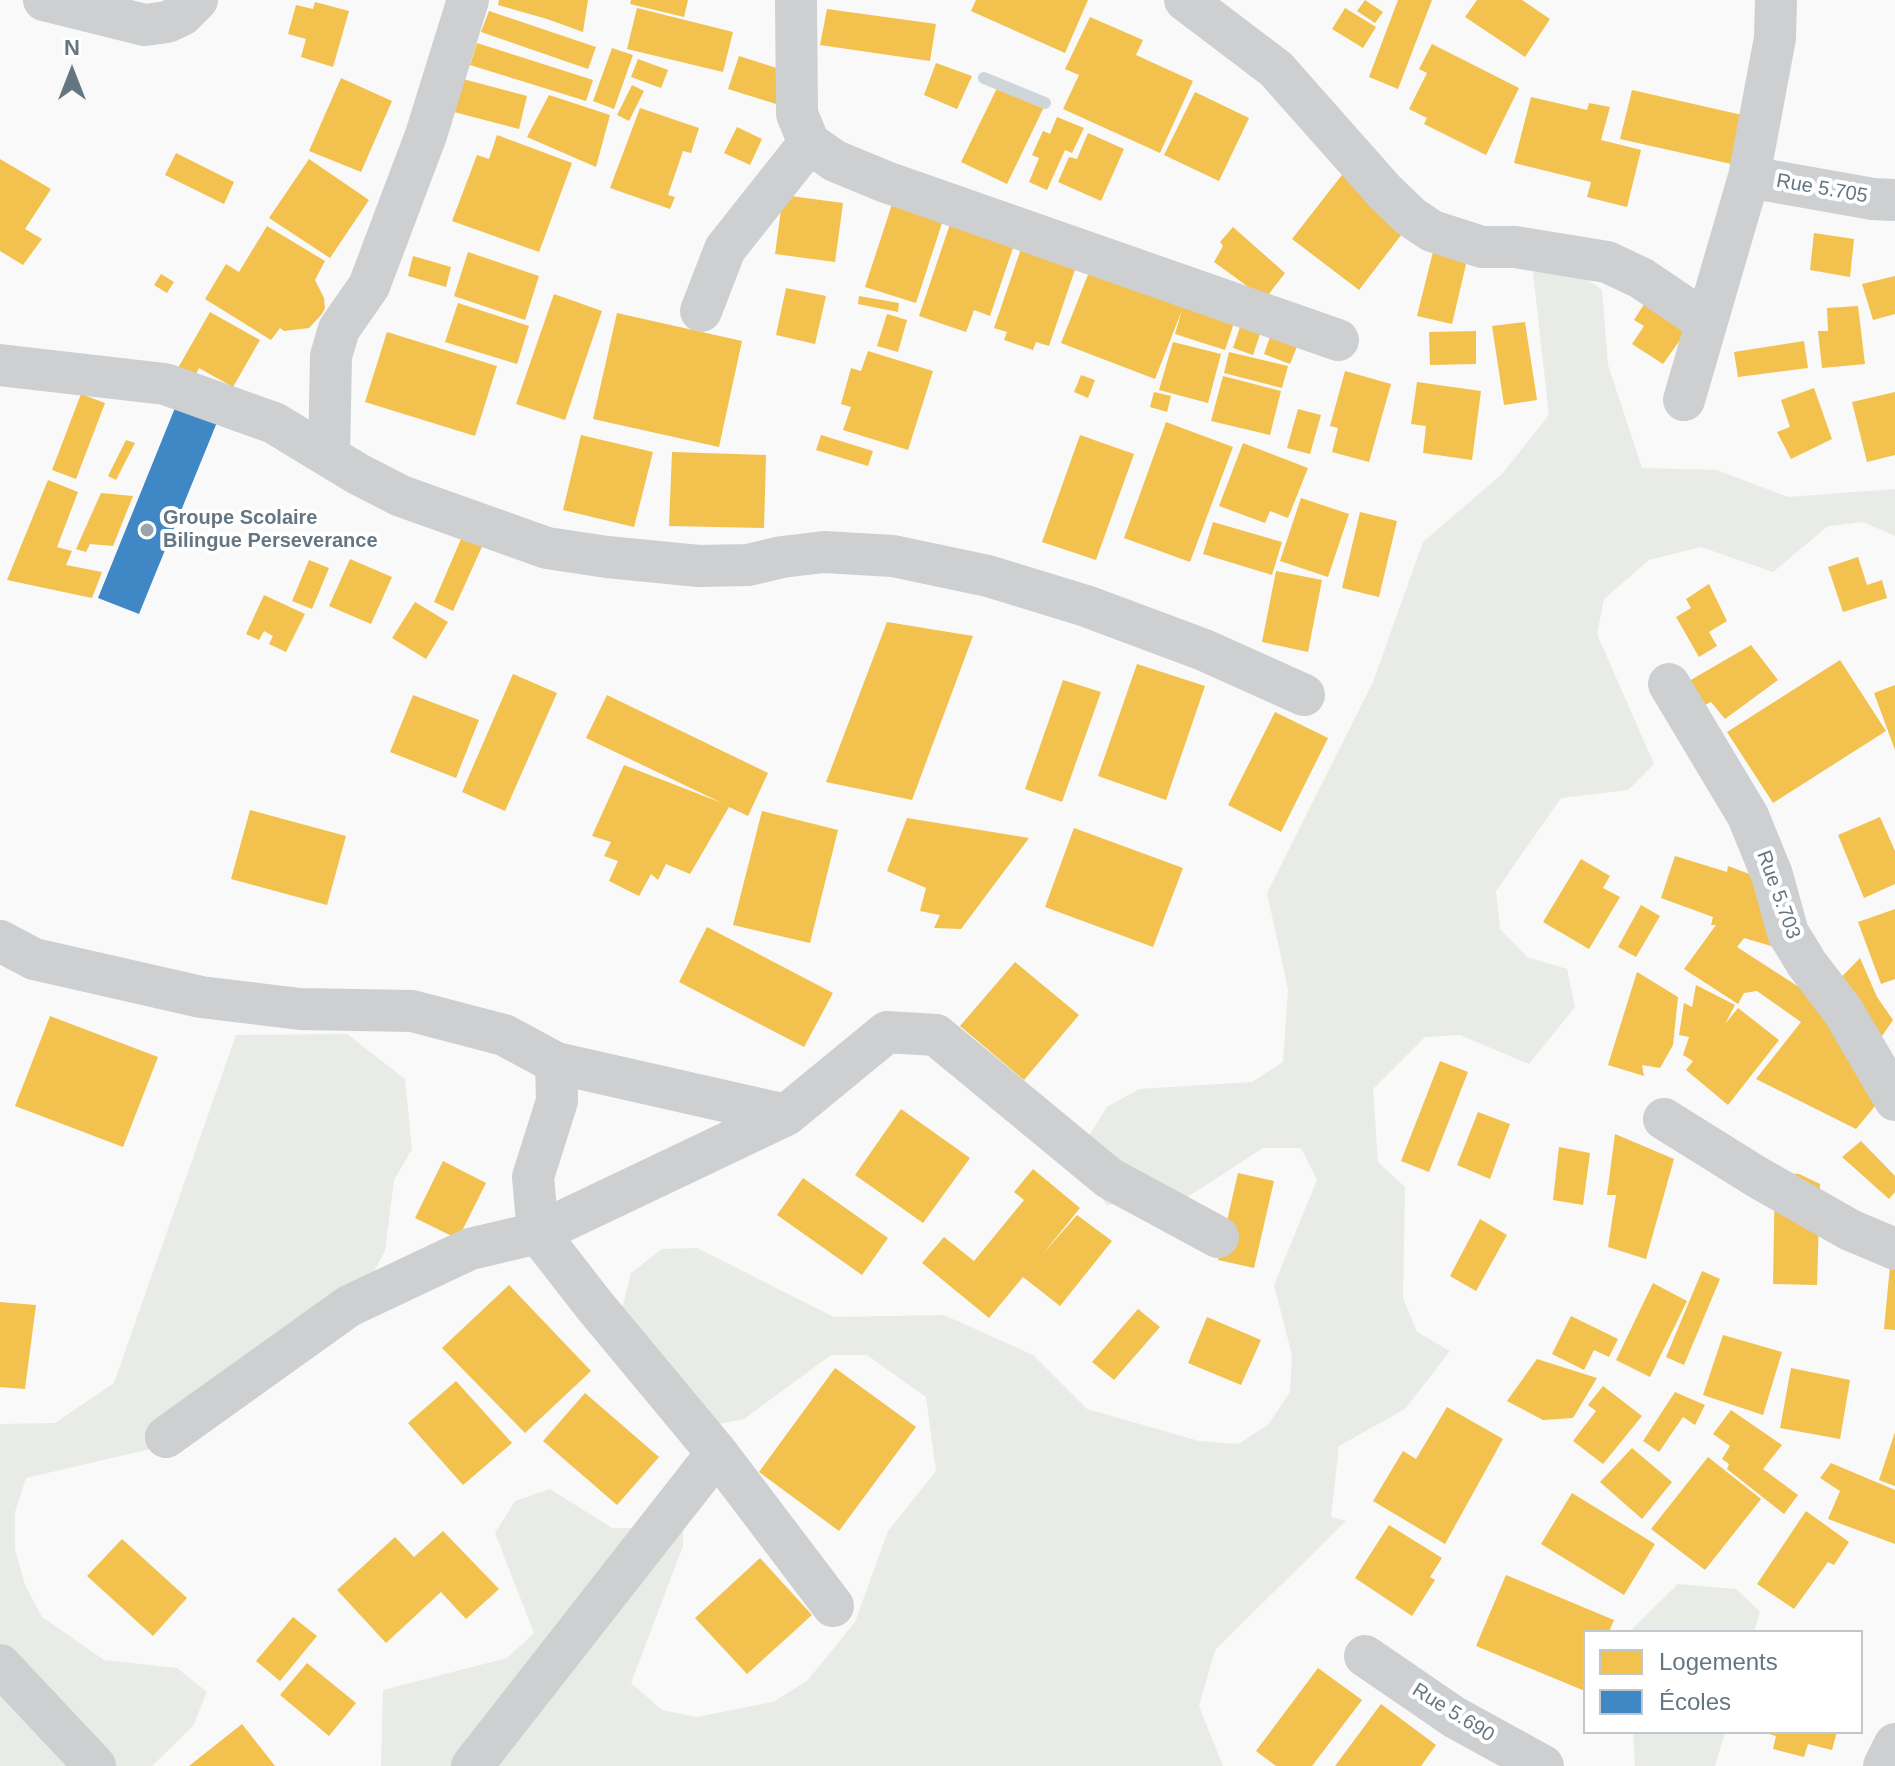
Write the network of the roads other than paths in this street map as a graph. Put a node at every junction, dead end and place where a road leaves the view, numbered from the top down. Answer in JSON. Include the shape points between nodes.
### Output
{"nodes":[{"id":1,"x":44,"y":0,"type":"edge"},
{"id":2,"x":197,"y":0,"type":"edge"},
{"id":3,"x":468,"y":0,"type":"edge"},
{"id":4,"x":796,"y":0,"type":"edge"},
{"id":5,"x":1776,"y":0,"type":"edge"},
{"id":6,"x":1200,"y":4,"type":"edge"},
{"id":7,"x":809,"y":143,"type":"junction"},
{"id":8,"x":1749,"y":177,"type":"junction"},
{"id":9,"x":1895,"y":200,"type":"edge"},
{"id":10,"x":701,"y":311,"type":"dead end"},
{"id":11,"x":1706,"y":322,"type":"junction"},
{"id":12,"x":1338,"y":340,"type":"dead end"},
{"id":13,"x":0,"y":365,"type":"edge"},
{"id":14,"x":1684,"y":400,"type":"dead end"},
{"id":15,"x":329,"y":455,"type":"junction"},
{"id":16,"x":1669,"y":684,"type":"dead end"},
{"id":17,"x":1304,"y":695,"type":"dead end"},
{"id":18,"x":0,"y":941,"type":"edge"},
{"id":19,"x":556,"y":1063,"type":"junction"},
{"id":20,"x":1895,"y":1100,"type":"edge"},
{"id":21,"x":786,"y":1115,"type":"junction"},
{"id":22,"x":1664,"y":1119,"type":"dead end"},
{"id":23,"x":538,"y":1233,"type":"junction"},
{"id":24,"x":1218,"y":1237,"type":"dead end"},
{"id":25,"x":1895,"y":1249,"type":"edge"},
{"id":26,"x":166,"y":1437,"type":"dead end"},
{"id":27,"x":717,"y":1453,"type":"junction"},
{"id":28,"x":833,"y":1606,"type":"dead end"},
{"id":29,"x":1365,"y":1656,"type":"dead end"},
{"id":30,"x":0,"y":1665,"type":"edge"},
{"id":31,"x":1895,"y":1744,"type":"edge"},
{"id":32,"x":95,"y":1766,"type":"edge"},
{"id":33,"x":472,"y":1766,"type":"edge"},
{"id":34,"x":1543,"y":1766,"type":"edge"},
{"id":35,"x":1884,"y":1766,"type":"edge"}],
"edges":[{"from":1,"to":2,"type":"street","via":[[145,25],[182,15]]},
{"from":3,"to":15,"type":"street","via":[[426,135],[369,286],[339,329],[331,356]]},
{"from":4,"to":7,"type":"street","via":[[797,114]]},
{"from":5,"to":8,"type":"street","via":[[1775,38]]},
{"from":6,"to":11,"type":"street","via":[[1276,69],[1385,192],[1432,231],[1482,247],[1607,262]]},
{"from":7,"to":10,"type":"street","via":[[725,249]]},
{"from":7,"to":12,"type":"street","via":[[835,161],[886,182]]},
{"from":8,"to":9,"type":"street","name":"Rue 5.705"},
{"from":8,"to":11,"type":"street"},
{"from":11,"to":14,"type":"street"},
{"from":13,"to":15,"type":"street","via":[[165,384],[274,423]]},
{"from":15,"to":17,"type":"street","via":[[401,496],[547,548],[699,566],[748,565],[824,552],[893,556],[988,576],[1204,650]]},
{"from":16,"to":20,"type":"street","name":"Rue 5.703","via":[[1748,816],[1788,933],[1843,1011]]},
{"from":18,"to":19,"type":"street","via":[[34,959],[201,997],[300,1009],[412,1011],[504,1035]]},
{"from":19,"to":21,"type":"street"},
{"from":19,"to":23,"type":"street","via":[[557,1101],[533,1177]]},
{"from":21,"to":23,"type":"street"},
{"from":21,"to":24,"type":"street","via":[[887,1032],[936,1035],[1109,1178]]},
{"from":22,"to":25,"type":"street","via":[[1850,1230]]},
{"from":23,"to":26,"type":"street","via":[[470,1249],[349,1306]]},
{"from":23,"to":27,"type":"street"},
{"from":27,"to":28,"type":"street"},
{"from":27,"to":33,"type":"street"},
{"from":29,"to":34,"type":"street","name":"Rue 5.690","via":[[1454,1717]]},
{"from":30,"to":32,"type":"street"},
{"from":31,"to":35,"type":"street"}]}
